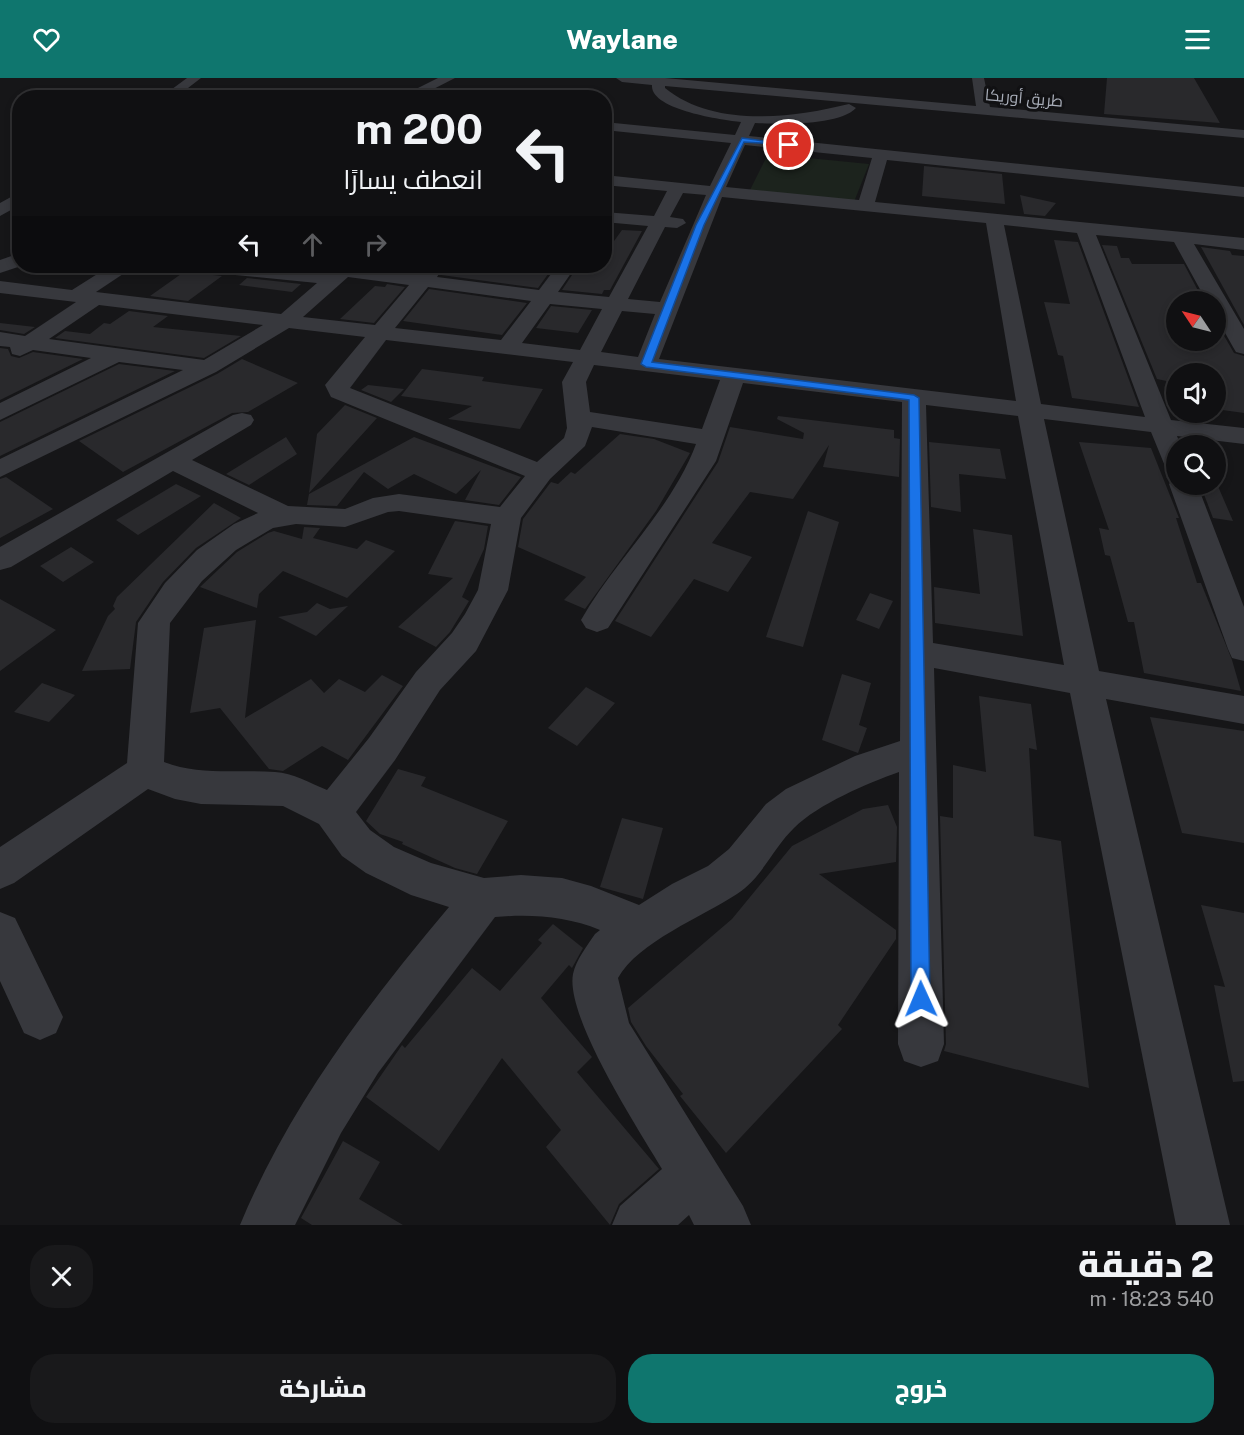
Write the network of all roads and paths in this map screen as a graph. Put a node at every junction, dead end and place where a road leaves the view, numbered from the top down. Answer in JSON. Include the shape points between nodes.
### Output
{"nodes":[{"id":1,"x":195,"y":78,"type":"edge"},
{"id":2,"x":449,"y":78,"type":"edge"},
{"id":3,"x":622,"y":78,"type":"edge"},
{"id":4,"x":978,"y":78,"type":"edge"},
{"id":5,"x":659,"y":81,"type":"junction"},
{"id":6,"x":760,"y":84,"type":"edge"},
{"id":7,"x":178,"y":90,"type":"edge"},
{"id":8,"x":422,"y":90,"type":"edge"},
{"id":9,"x":863,"y":99,"type":"junction"},
{"id":10,"x":984,"y":111,"type":"junction"},
{"id":11,"x":750,"y":118,"type":"junction"},
{"id":12,"x":612,"y":127,"type":"edge"},
{"id":13,"x":1244,"y":134,"type":"edge"},
{"id":14,"x":742,"y":140,"type":"junction"},
{"id":15,"x":881,"y":154,"type":"junction"},
{"id":16,"x":612,"y":180,"type":"edge"},
{"id":17,"x":677,"y":188,"type":"junction"},
{"id":18,"x":718,"y":191,"type":"junction"},
{"id":19,"x":1244,"y":192,"type":"edge"},
{"id":20,"x":866,"y":207,"type":"junction"},
{"id":21,"x":612,"y":218,"type":"edge"},
{"id":22,"x":993,"y":220,"type":"junction"},
{"id":23,"x":659,"y":222,"type":"junction"},
{"id":24,"x":700,"y":225,"type":"junction"},
{"id":25,"x":1084,"y":228,"type":"junction"},
{"id":26,"x":1180,"y":237,"type":"junction"},
{"id":27,"x":1244,"y":244,"type":"edge"},
{"id":28,"x":114,"y":273,"type":"edge"},
{"id":29,"x":239,"y":273,"type":"edge"},
{"id":30,"x":339,"y":273,"type":"edge"},
{"id":31,"x":429,"y":273,"type":"edge"},
{"id":32,"x":562,"y":273,"type":"edge"},
{"id":33,"x":0,"y":287,"type":"edge"},
{"id":34,"x":86,"y":297,"type":"junction"},
{"id":35,"x":546,"y":297,"type":"junction"},
{"id":36,"x":616,"y":303,"type":"junction"},
{"id":37,"x":194,"y":308,"type":"junction"},
{"id":38,"x":667,"y":309,"type":"junction"},
{"id":39,"x":287,"y":320,"type":"junction"},
{"id":40,"x":379,"y":334,"type":"junction"},
{"id":41,"x":0,"y":339,"type":"edge"},
{"id":42,"x":29,"y":343,"type":"junction"},
{"id":43,"x":1244,"y":347,"type":"edge"},
{"id":44,"x":507,"y":348,"type":"junction"},
{"id":45,"x":117,"y":354,"type":"junction"},
{"id":46,"x":586,"y":358,"type":"junction"},
{"id":47,"x":0,"y":362,"type":"edge"},
{"id":48,"x":646,"y":364,"type":"junction"},
{"id":49,"x":208,"y":367,"type":"junction"},
{"id":50,"x":734,"y":375,"type":"junction"},
{"id":51,"x":0,"y":395,"type":"edge"},
{"id":52,"x":914,"y":398,"type":"junction"},
{"id":53,"x":27,"y":401,"type":"junction"},
{"id":54,"x":1028,"y":411,"type":"junction"},
{"id":55,"x":0,"y":413,"type":"edge"},
{"id":56,"x":579,"y":418,"type":"junction"},
{"id":57,"x":242,"y":420,"type":"dead end"},
{"id":58,"x":1161,"y":426,"type":"junction"},
{"id":59,"x":1244,"y":436,"type":"edge"},
{"id":60,"x":710,"y":438,"type":"junction"},
{"id":61,"x":1166,"y":439,"type":"edge"},
{"id":62,"x":172,"y":460,"type":"junction"},
{"id":63,"x":0,"y":470,"type":"edge"},
{"id":64,"x":541,"y":473,"type":"junction"},
{"id":65,"x":1187,"y":495,"type":"edge"},
{"id":66,"x":284,"y":515,"type":"junction"},
{"id":67,"x":507,"y":517,"type":"junction"},
{"id":68,"x":0,"y":560,"type":"edge"},
{"id":69,"x":597,"y":620,"type":"dead end"},
{"id":70,"x":1244,"y":649,"type":"edge"},
{"id":71,"x":917,"y":653,"type":"junction"},
{"id":72,"x":1083,"y":683,"type":"junction"},
{"id":73,"x":1244,"y":710,"type":"edge"},
{"id":74,"x":918,"y":751,"type":"junction"},
{"id":75,"x":145,"y":771,"type":"junction"},
{"id":76,"x":333,"y":812,"type":"junction"},
{"id":77,"x":0,"y":870,"type":"edge"},
{"id":78,"x":484,"y":898,"type":"junction"},
{"id":79,"x":642,"y":927,"type":"junction"},
{"id":80,"x":0,"y":933,"type":"edge"},
{"id":81,"x":40,"y":1017,"type":"dead end"},
{"id":82,"x":921,"y":1044,"type":"dead end"},
{"id":83,"x":693,"y":1176,"type":"junction"},
{"id":84,"x":267,"y":1225,"type":"edge"},
{"id":85,"x":639,"y":1225,"type":"edge"},
{"id":86,"x":724,"y":1225,"type":"edge"},
{"id":87,"x":1203,"y":1225,"type":"edge"}],
"edges":[{"from":1,"to":7,"type":"street"},
{"from":2,"to":8,"type":"street"},
{"from":3,"to":5,"type":"street","name":"طريق أوريكا"},
{"from":4,"to":10,"type":"street"},
{"from":5,"to":6,"type":"street","name":"طريق أوريكا"},
{"from":5,"to":11,"type":"street","via":[[661,94],[680,105]]},
{"from":6,"to":9,"type":"street","name":"طريق أوريكا"},
{"from":9,"to":10,"type":"street","name":"طريق أوريكا"},
{"from":9,"to":11,"type":"street","via":[[846,110],[825,115]]},
{"from":10,"to":13,"type":"street","name":"طريق أوريكا"},
{"from":11,"to":14,"type":"street"},
{"from":12,"to":14,"type":"street"},
{"from":14,"to":15,"type":"street"},
{"from":14,"to":18,"type":"street"},
{"from":15,"to":19,"type":"street"},
{"from":15,"to":20,"type":"street"},
{"from":16,"to":17,"type":"street"},
{"from":17,"to":18,"type":"street"},
{"from":17,"to":23,"type":"street"},
{"from":18,"to":20,"type":"street"},
{"from":18,"to":24,"type":"street"},
{"from":20,"to":22,"type":"street"},
{"from":21,"to":23,"type":"street"},
{"from":22,"to":25,"type":"street"},
{"from":22,"to":54,"type":"street"},
{"from":23,"to":24,"type":"street"},
{"from":23,"to":36,"type":"street"},
{"from":24,"to":38,"type":"street"},
{"from":25,"to":26,"type":"street"},
{"from":25,"to":58,"type":"street"},
{"from":26,"to":27,"type":"street"},
{"from":26,"to":43,"type":"street"},
{"from":28,"to":34,"type":"street"},
{"from":29,"to":37,"type":"street"},
{"from":30,"to":39,"type":"street"},
{"from":31,"to":35,"type":"street"},
{"from":31,"to":40,"type":"street"},
{"from":32,"to":35,"type":"street"},
{"from":33,"to":34,"type":"street"},
{"from":34,"to":37,"type":"street"},
{"from":34,"to":42,"type":"street"},
{"from":35,"to":36,"type":"street"},
{"from":35,"to":44,"type":"street"},
{"from":36,"to":38,"type":"street"},
{"from":36,"to":46,"type":"street"},
{"from":37,"to":39,"type":"street"},
{"from":38,"to":48,"type":"street"},
{"from":39,"to":40,"type":"street"},
{"from":39,"to":49,"type":"street"},
{"from":40,"to":44,"type":"street"},
{"from":40,"to":64,"type":"street","via":[[337,385],[339,392]]},
{"from":41,"to":42,"type":"street"},
{"from":42,"to":45,"type":"street"},
{"from":42,"to":47,"type":"street"},
{"from":44,"to":46,"type":"street"},
{"from":45,"to":49,"type":"street"},
{"from":45,"to":53,"type":"street"},
{"from":46,"to":48,"type":"street"},
{"from":46,"to":56,"type":"street","via":[[574,382]]},
{"from":48,"to":50,"type":"street"},
{"from":49,"to":63,"type":"street"},
{"from":50,"to":52,"type":"street"},
{"from":50,"to":60,"type":"street"},
{"from":51,"to":53,"type":"street"},
{"from":52,"to":54,"type":"street"},
{"from":52,"to":71,"type":"street"},
{"from":53,"to":55,"type":"street"},
{"from":54,"to":58,"type":"street"},
{"from":54,"to":72,"type":"street"},
{"from":56,"to":60,"type":"street"},
{"from":56,"to":64,"type":"street","via":[[576,441]]},
{"from":57,"to":62,"type":"street"},
{"from":58,"to":59,"type":"street"},
{"from":58,"to":61,"type":"street"},
{"from":60,"to":69,"type":"street","via":[[703,461],[687,488]]},
{"from":62,"to":66,"type":"street"},
{"from":62,"to":68,"type":"street"},
{"from":64,"to":67,"type":"street"},
{"from":65,"to":70,"type":"street"},
{"from":66,"to":67,"type":"street","via":[[349,518],[391,502]]},
{"from":66,"to":75,"type":"street","via":[[249,529],[219,549],[164,604],[154,623]]},
{"from":67,"to":76,"type":"street","via":[[493,590],[478,619]]},
{"from":71,"to":72,"type":"street"},
{"from":71,"to":74,"type":"street"},
{"from":72,"to":73,"type":"street"},
{"from":72,"to":87,"type":"street"},
{"from":74,"to":79,"type":"street","via":[[868,767],[800,801],[780,816],[723,880]]},
{"from":74,"to":82,"type":"street"},
{"from":75,"to":76,"type":"street","via":[[201,788],[290,791]]},
{"from":75,"to":77,"type":"street"},
{"from":76,"to":78,"type":"street","via":[[356,843],[380,860],[426,881]]},
{"from":78,"to":79,"type":"street","via":[[562,898]]},
{"from":78,"to":84,"type":"street","via":[[385,1022],[345,1080],[297,1162]]},
{"from":79,"to":83,"type":"street","via":[[610,949],[595,975],[597,994],[610,1035]]},
{"from":80,"to":81,"type":"street"},
{"from":83,"to":85,"type":"street"},
{"from":83,"to":86,"type":"street"}]}
